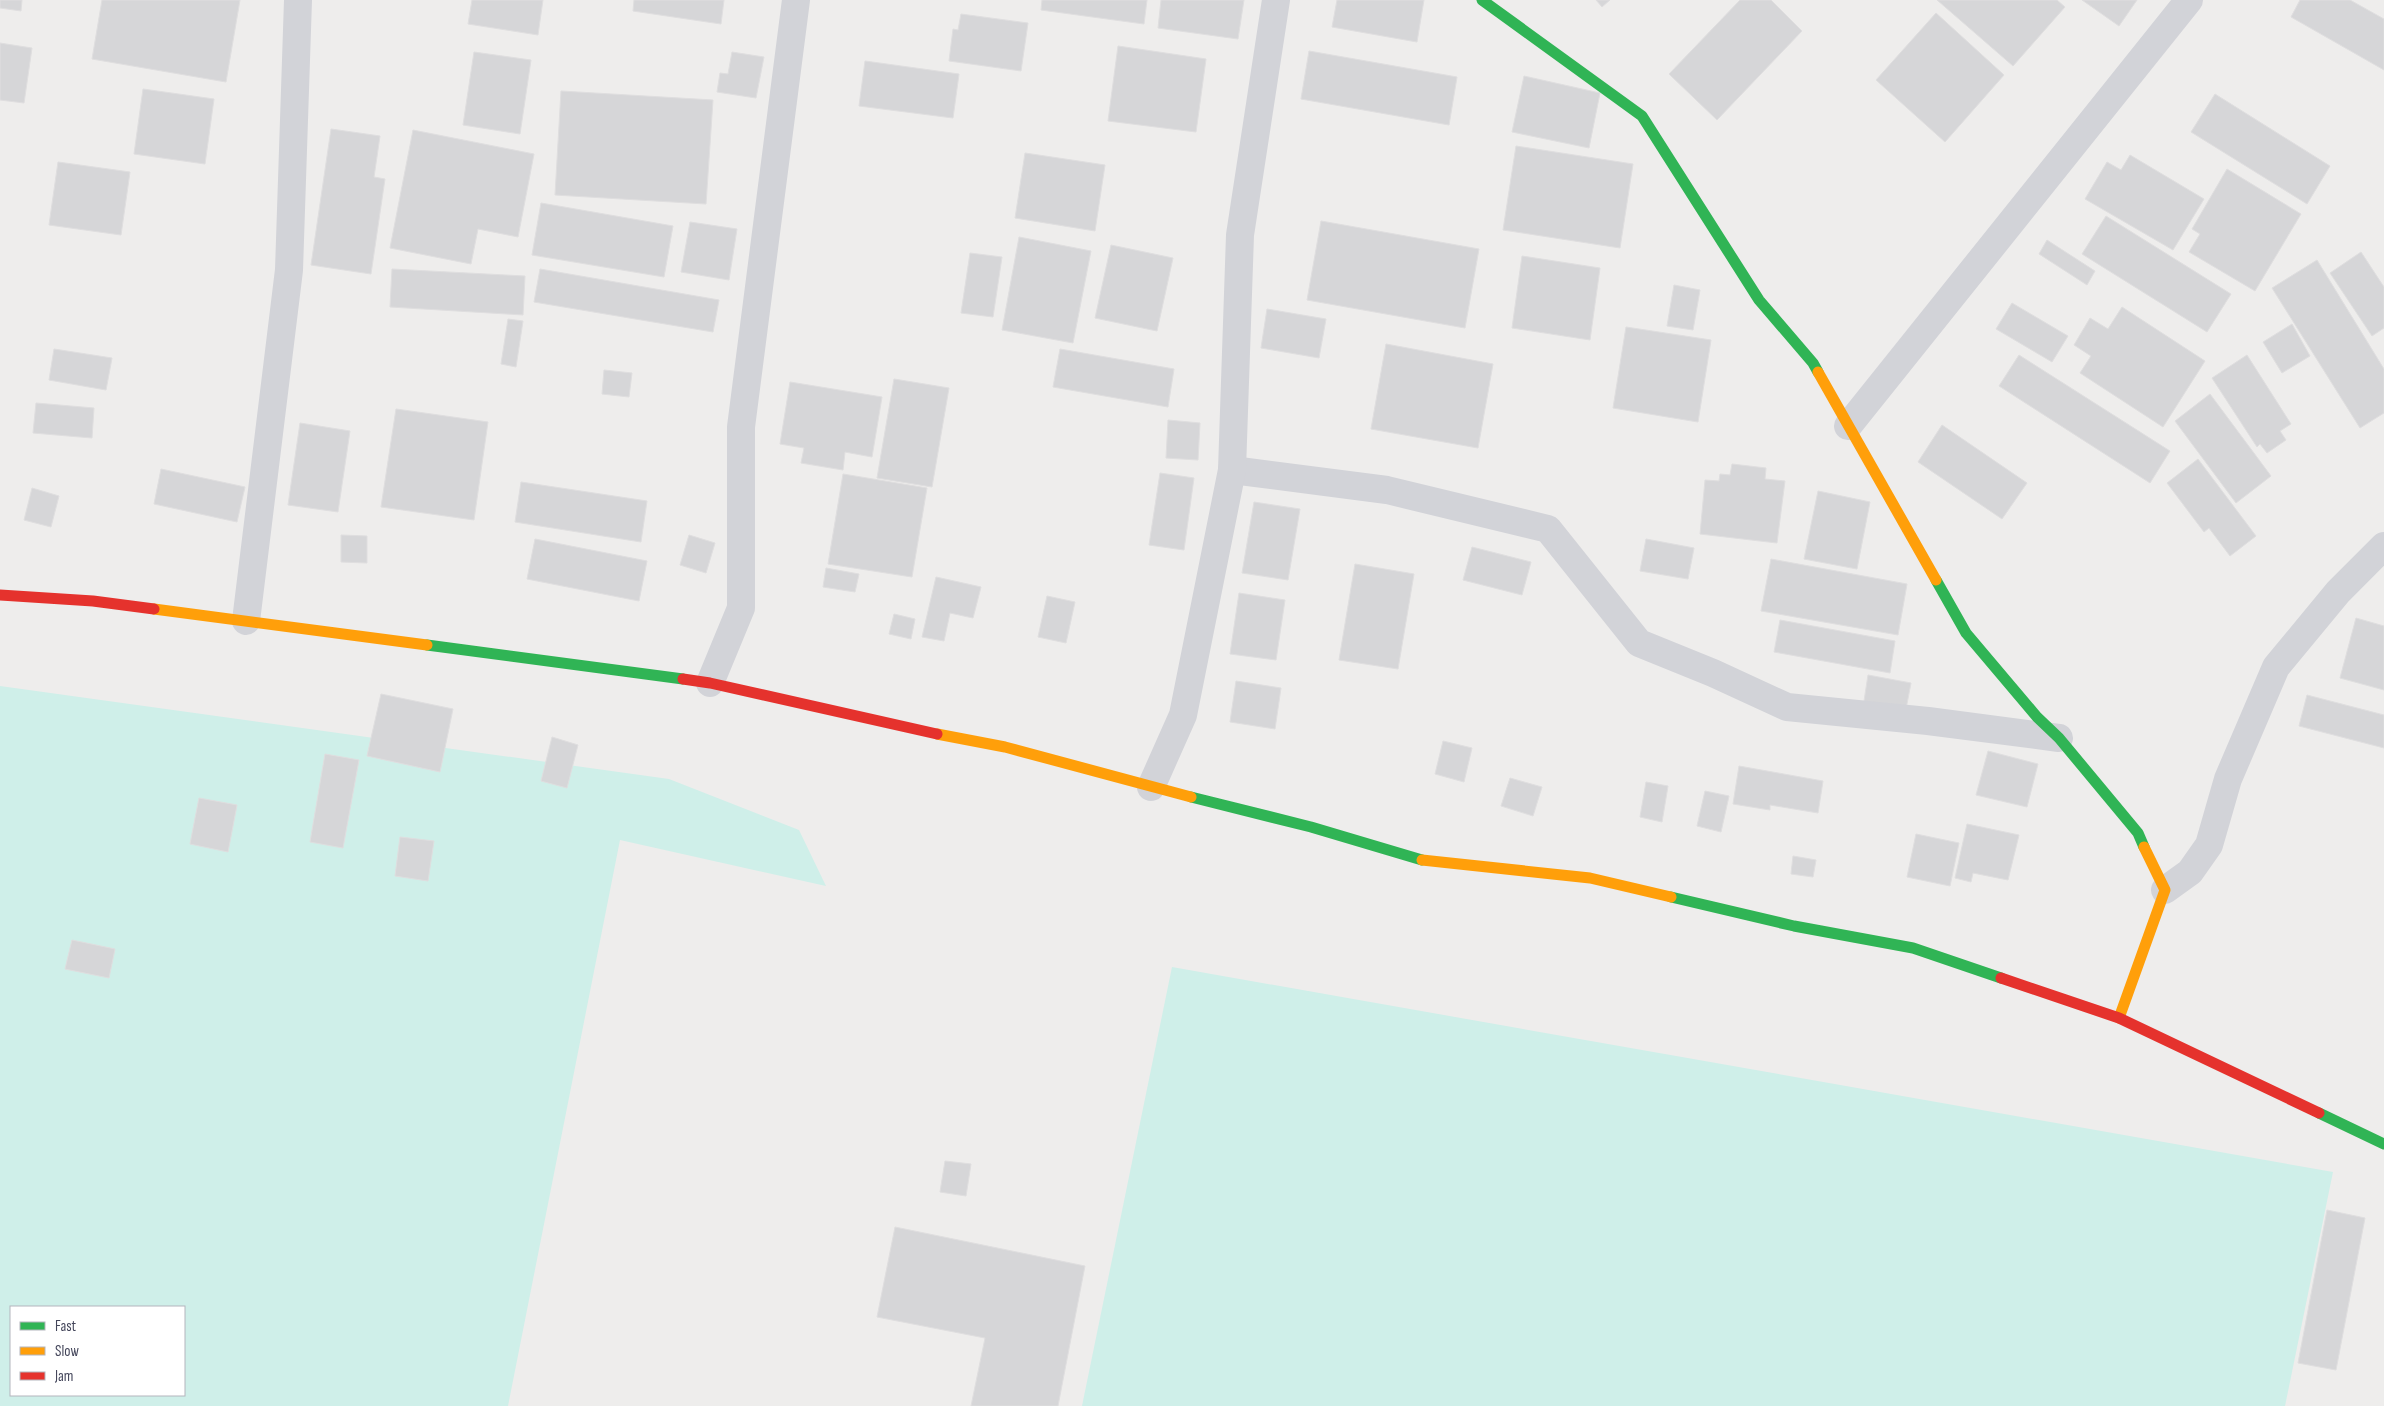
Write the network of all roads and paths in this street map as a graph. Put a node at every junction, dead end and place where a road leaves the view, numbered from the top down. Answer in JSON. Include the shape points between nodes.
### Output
{"nodes":[{"id":1,"x":298,"y":0,"type":"edge"},
{"id":2,"x":796,"y":0,"type":"edge"},
{"id":3,"x":1276,"y":0,"type":"edge"},
{"id":4,"x":1482,"y":0,"type":"edge"},
{"id":5,"x":2189,"y":0,"type":"edge"},
{"id":6,"x":1848,"y":426,"type":"junction"},
{"id":7,"x":1232,"y":470,"type":"junction"},
{"id":8,"x":2384,"y":546,"type":"edge"},
{"id":9,"x":0,"y":595,"type":"edge"},
{"id":10,"x":246,"y":622,"type":"junction"},
{"id":11,"x":710,"y":683,"type":"junction"},
{"id":12,"x":2059,"y":738,"type":"junction"},
{"id":13,"x":1151,"y":788,"type":"junction"},
{"id":14,"x":2165,"y":890,"type":"junction"},
{"id":15,"x":2119,"y":1018,"type":"junction"},
{"id":16,"x":2384,"y":1144,"type":"edge"}],
"edges":[{"from":1,"to":10,"type":"street","via":[[289,270]]},
{"from":2,"to":11,"type":"street","via":[[741,427],[741,608]]},
{"from":3,"to":7,"type":"street","via":[[1240,234]]},
{"from":4,"to":6,"type":"street","via":[[1642,116],[1759,300],[1813,363]]},
{"from":5,"to":6,"type":"street"},
{"from":6,"to":12,"type":"street","via":[[1966,634]]},
{"from":7,"to":12,"type":"street","via":[[1387,490],[1548,529],[1639,643],[1787,707]]},
{"from":7,"to":13,"type":"street","via":[[1183,715]]},
{"from":8,"to":14,"type":"street","via":[[2338,592],[2276,667],[2228,779],[2209,845],[2190,872]]},
{"from":9,"to":10,"type":"street","via":[[93,601]]},
{"from":10,"to":11,"type":"street"},
{"from":11,"to":13,"type":"street","via":[[896,726],[1005,747]]},
{"from":12,"to":14,"type":"street","via":[[2138,833]]},
{"from":13,"to":15,"type":"street","via":[[1311,827],[1425,861],[1590,878],[1794,926],[1913,948]]},
{"from":14,"to":15,"type":"street"},
{"from":15,"to":16,"type":"street"}]}
